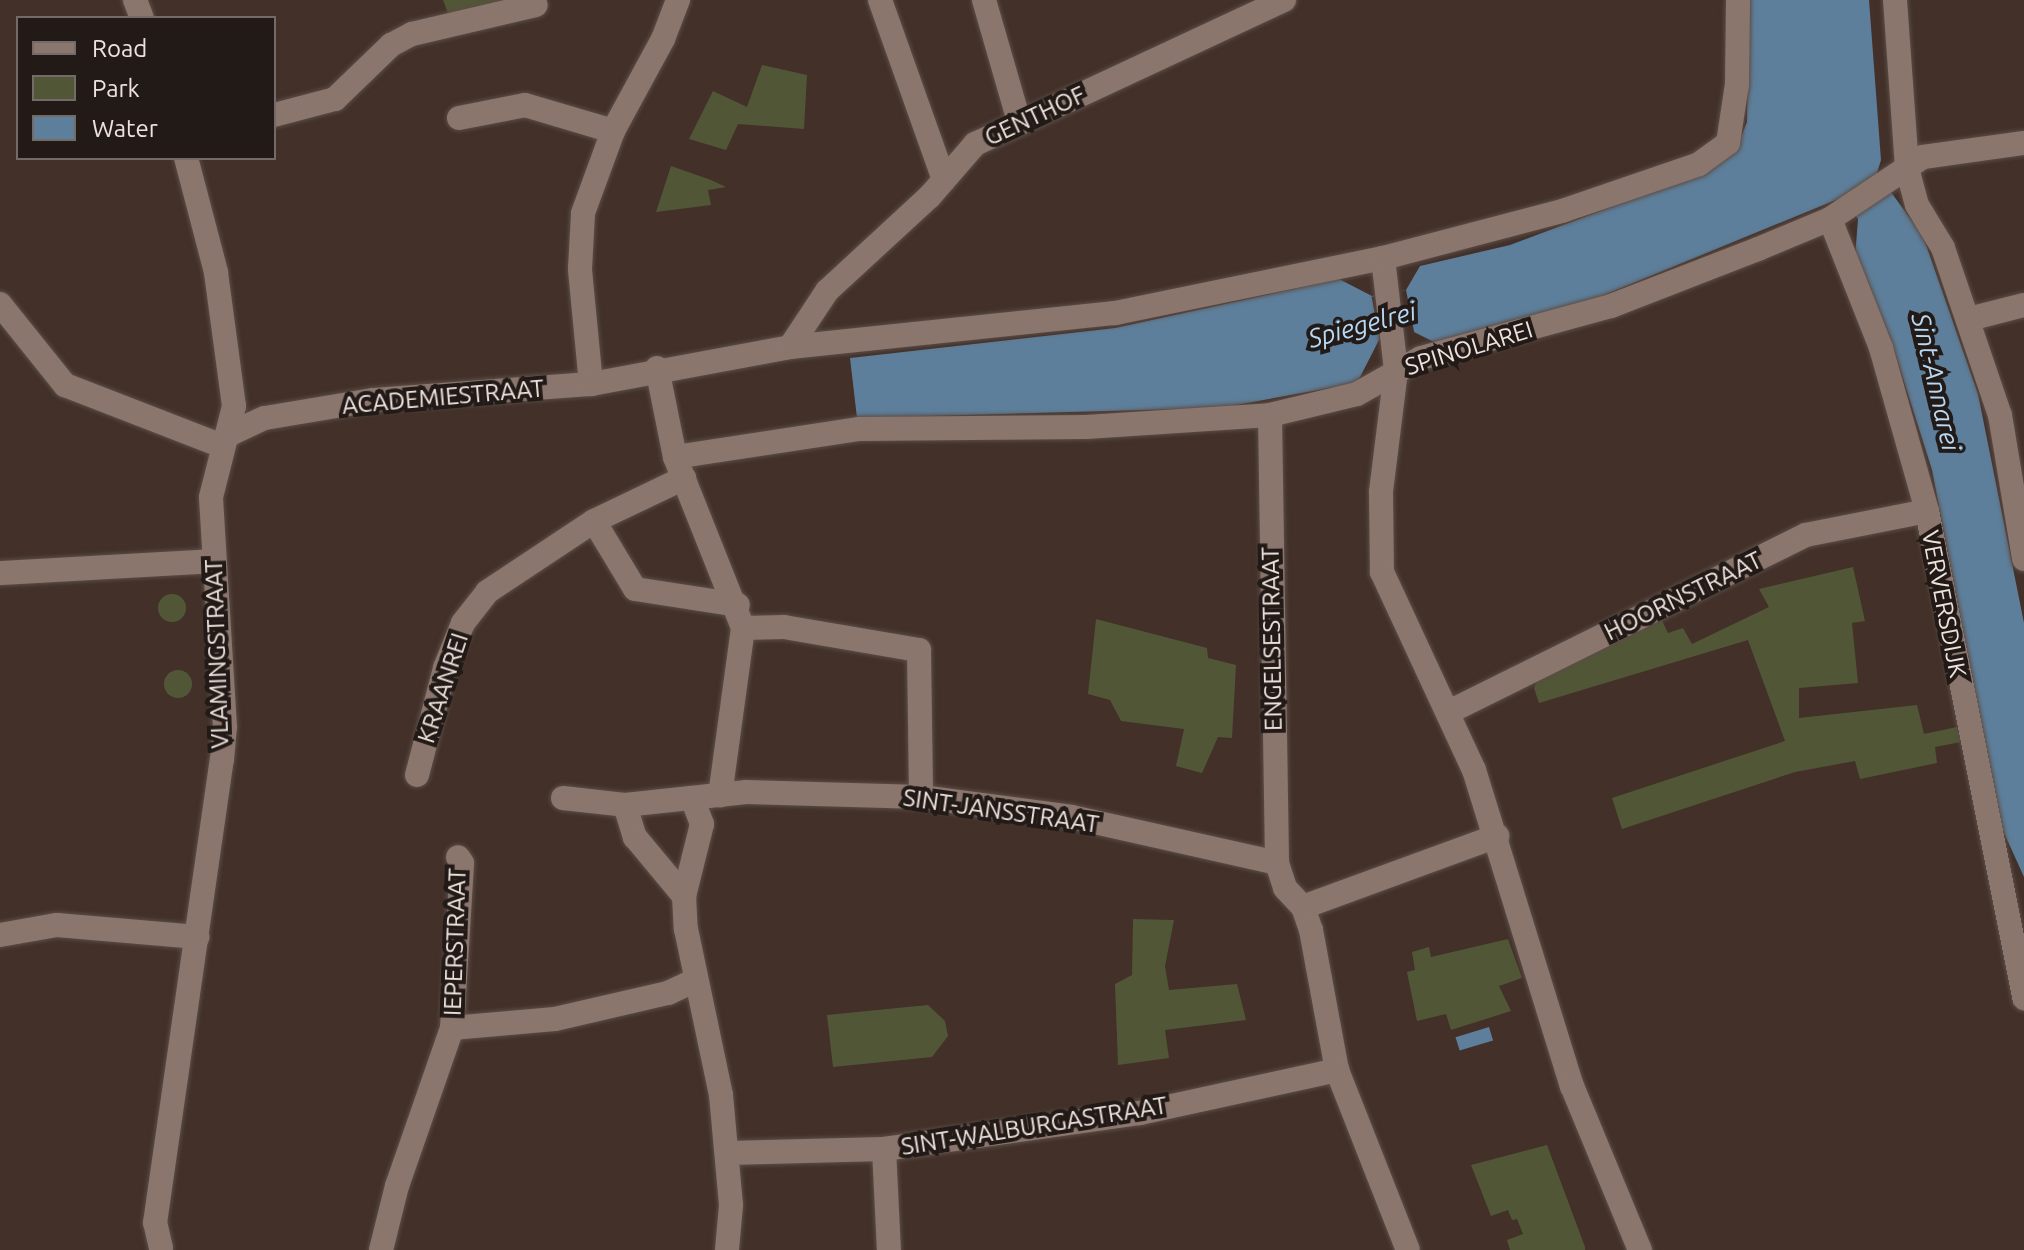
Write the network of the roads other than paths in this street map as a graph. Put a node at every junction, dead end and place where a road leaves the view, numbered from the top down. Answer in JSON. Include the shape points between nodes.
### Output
{"nodes":[{"id":1,"x":678,"y":0,"type":"edge"},
{"id":2,"x":880,"y":0,"type":"edge"},
{"id":3,"x":984,"y":0,"type":"edge"},
{"id":4,"x":1284,"y":0,"type":"edge"},
{"id":5,"x":1738,"y":0,"type":"edge"},
{"id":6,"x":1895,"y":0,"type":"edge"},
{"id":7,"x":536,"y":5,"type":"dead end"},
{"id":8,"x":276,"y":114,"type":"edge"},
{"id":9,"x":459,"y":118,"type":"dead end"},
{"id":10,"x":1019,"y":121,"type":"junction"},
{"id":11,"x":613,"y":131,"type":"junction"},
{"id":12,"x":2024,"y":143,"type":"edge"},
{"id":13,"x":187,"y":160,"type":"edge"},
{"id":14,"x":1907,"y":168,"type":"junction"},
{"id":15,"x":944,"y":180,"type":"junction"},
{"id":16,"x":1839,"y":213,"type":"junction"},
{"id":17,"x":1383,"y":258,"type":"junction"},
{"id":18,"x":0,"y":304,"type":"edge"},
{"id":19,"x":2024,"y":305,"type":"edge"},
{"id":20,"x":1969,"y":319,"type":"junction"},
{"id":21,"x":790,"y":347,"type":"junction"},
{"id":22,"x":657,"y":368,"type":"junction"},
{"id":23,"x":1396,"y":371,"type":"junction"},
{"id":24,"x":591,"y":384,"type":"junction"},
{"id":25,"x":1270,"y":415,"type":"junction"},
{"id":26,"x":226,"y":440,"type":"junction"},
{"id":27,"x":680,"y":468,"type":"junction"},
{"id":28,"x":1927,"y":511,"type":"junction"},
{"id":29,"x":594,"y":521,"type":"junction"},
{"id":30,"x":2024,"y":559,"type":"edge"},
{"id":31,"x":213,"y":561,"type":"junction"},
{"id":32,"x":0,"y":573,"type":"edge"},
{"id":33,"x":741,"y":616,"type":"junction"},
{"id":34,"x":1449,"y":712,"type":"junction"},
{"id":35,"x":417,"y":775,"type":"dead end"},
{"id":36,"x":720,"y":795,"type":"junction"},
{"id":37,"x":921,"y":797,"type":"junction"},
{"id":38,"x":563,"y":798,"type":"dead end"},
{"id":39,"x":692,"y":798,"type":"junction"},
{"id":40,"x":625,"y":805,"type":"junction"},
{"id":41,"x":1497,"y":836,"type":"junction"},
{"id":42,"x":458,"y":857,"type":"dead end"},
{"id":43,"x":1277,"y":863,"type":"junction"},
{"id":44,"x":684,"y":896,"type":"junction"},
{"id":45,"x":1303,"y":907,"type":"junction"},
{"id":46,"x":0,"y":935,"type":"edge"},
{"id":47,"x":197,"y":937,"type":"junction"},
{"id":48,"x":696,"y":980,"type":"junction"},
{"id":49,"x":2024,"y":998,"type":"edge"},
{"id":50,"x":452,"y":1028,"type":"junction"},
{"id":51,"x":1337,"y":1070,"type":"junction"},
{"id":52,"x":884,"y":1149,"type":"junction"},
{"id":53,"x":728,"y":1153,"type":"junction"},
{"id":54,"x":162,"y":1249,"type":"edge"},
{"id":55,"x":381,"y":1250,"type":"edge"},
{"id":56,"x":727,"y":1250,"type":"edge"},
{"id":57,"x":889,"y":1250,"type":"edge"},
{"id":58,"x":1408,"y":1250,"type":"edge"},
{"id":59,"x":1640,"y":1250,"type":"edge"}],
"edges":[{"from":1,"to":11,"type":"street"},
{"from":2,"to":15,"type":"street"},
{"from":3,"to":10,"type":"street"},
{"from":4,"to":10,"type":"street","name":"GENTHOF"},
{"from":5,"to":17,"type":"street","via":[[1736,97],[1728,143],[1699,164],[1562,211]]},
{"from":6,"to":14,"type":"street"},
{"from":7,"to":8,"type":"street","via":[[412,34],[391,45],[335,99]]},
{"from":9,"to":11,"type":"street","via":[[525,105]]},
{"from":10,"to":15,"type":"street","name":"GENTHOF","via":[[975,144]]},
{"from":11,"to":24,"type":"street","via":[[583,213],[580,269]]},
{"from":12,"to":14,"type":"street","name":"SPINOLAREI","via":[[1923,157]]},
{"from":13,"to":26,"type":"street","name":"VLAMINGSTRAAT","via":[[216,272],[233,389]]},
{"from":14,"to":16,"type":"street","name":"SPINOLAREI"},
{"from":14,"to":20,"type":"street","via":[[1917,205],[1943,248]]},
{"from":15,"to":21,"type":"street","name":"GENTHOF","via":[[827,291]]},
{"from":16,"to":23,"type":"street","name":"SPINOLAREI","via":[[1611,306],[1421,358]]},
{"from":16,"to":28,"type":"street","name":"VERVERSDIJK"},
{"from":17,"to":21,"type":"street","via":[[1115,313]]},
{"from":17,"to":23,"type":"street","via":[[1396,335]]},
{"from":18,"to":26,"type":"street","via":[[65,385]]},
{"from":19,"to":20,"type":"street"},
{"from":20,"to":30,"type":"street","via":[[2000,415]]},
{"from":21,"to":22,"type":"street","name":"ACADEMIESTRAAT"},
{"from":22,"to":24,"type":"street","name":"ACADEMIESTRAAT"},
{"from":22,"to":27,"type":"street"},
{"from":23,"to":25,"type":"street","name":"SPINOLAREI","via":[[1357,394]]},
{"from":23,"to":34,"type":"street","via":[[1381,492],[1382,572]]},
{"from":24,"to":26,"type":"street","name":"ACADEMIESTRAAT","via":[[373,400],[265,418]]},
{"from":25,"to":27,"type":"street","name":"SPINOLAREI","via":[[1086,427],[858,429]]},
{"from":25,"to":43,"type":"street","name":"ENGELSESTRAAT"},
{"from":26,"to":31,"type":"street","name":"VLAMINGSTRAAT","via":[[211,497]]},
{"from":27,"to":29,"type":"street","name":"KRAANREI"},
{"from":27,"to":33,"type":"street"},
{"from":28,"to":34,"type":"street","name":"HOORNSTRAAT","via":[[1806,535]]},
{"from":28,"to":49,"type":"street","name":"VERVERSDIJK"},
{"from":29,"to":33,"type":"street","via":[[635,589]]},
{"from":29,"to":35,"type":"street","name":"KRAANREI","via":[[487,592],[463,623]]},
{"from":31,"to":32,"type":"street"},
{"from":31,"to":47,"type":"street","name":"VLAMINGSTRAAT","via":[[225,727]]},
{"from":33,"to":36,"type":"street"},
{"from":33,"to":37,"type":"street","via":[[919,650]]},
{"from":34,"to":41,"type":"street"},
{"from":36,"to":37,"type":"street","name":"SINT-JANSSTRAAT"},
{"from":36,"to":39,"type":"street","name":"SINT-JANSSTRAAT"},
{"from":37,"to":43,"type":"street","name":"SINT-JANSSTRAAT","via":[[1072,817]]},
{"from":38,"to":40,"type":"street","name":"SINT-JANSSTRAAT"},
{"from":39,"to":40,"type":"street","name":"SINT-JANSSTRAAT"},
{"from":39,"to":44,"type":"street","via":[[702,824]]},
{"from":40,"to":44,"type":"street","via":[[635,837]]},
{"from":41,"to":45,"type":"street"},
{"from":41,"to":59,"type":"street","via":[[1576,1099]]},
{"from":42,"to":50,"type":"street","name":"IEPERSTRAAT","via":[[462,863]]},
{"from":43,"to":45,"type":"street","via":[[1285,888]]},
{"from":44,"to":48,"type":"street"},
{"from":45,"to":51,"type":"street"},
{"from":46,"to":47,"type":"street","via":[[57,925]]},
{"from":47,"to":54,"type":"street","name":"VLAMINGSTRAAT","via":[[155,1223]]},
{"from":48,"to":50,"type":"street","via":[[668,993],[555,1019]]},
{"from":48,"to":53,"type":"street"},
{"from":50,"to":55,"type":"street","name":"IEPERSTRAAT","via":[[397,1186]]},
{"from":51,"to":52,"type":"street","name":"SINT-WALBURGASTRAAT","via":[[1140,1113]]},
{"from":51,"to":58,"type":"street"},
{"from":52,"to":53,"type":"street","name":"SINT-WALBURGASTRAAT"},
{"from":52,"to":57,"type":"street"},
{"from":53,"to":56,"type":"street"}]}
